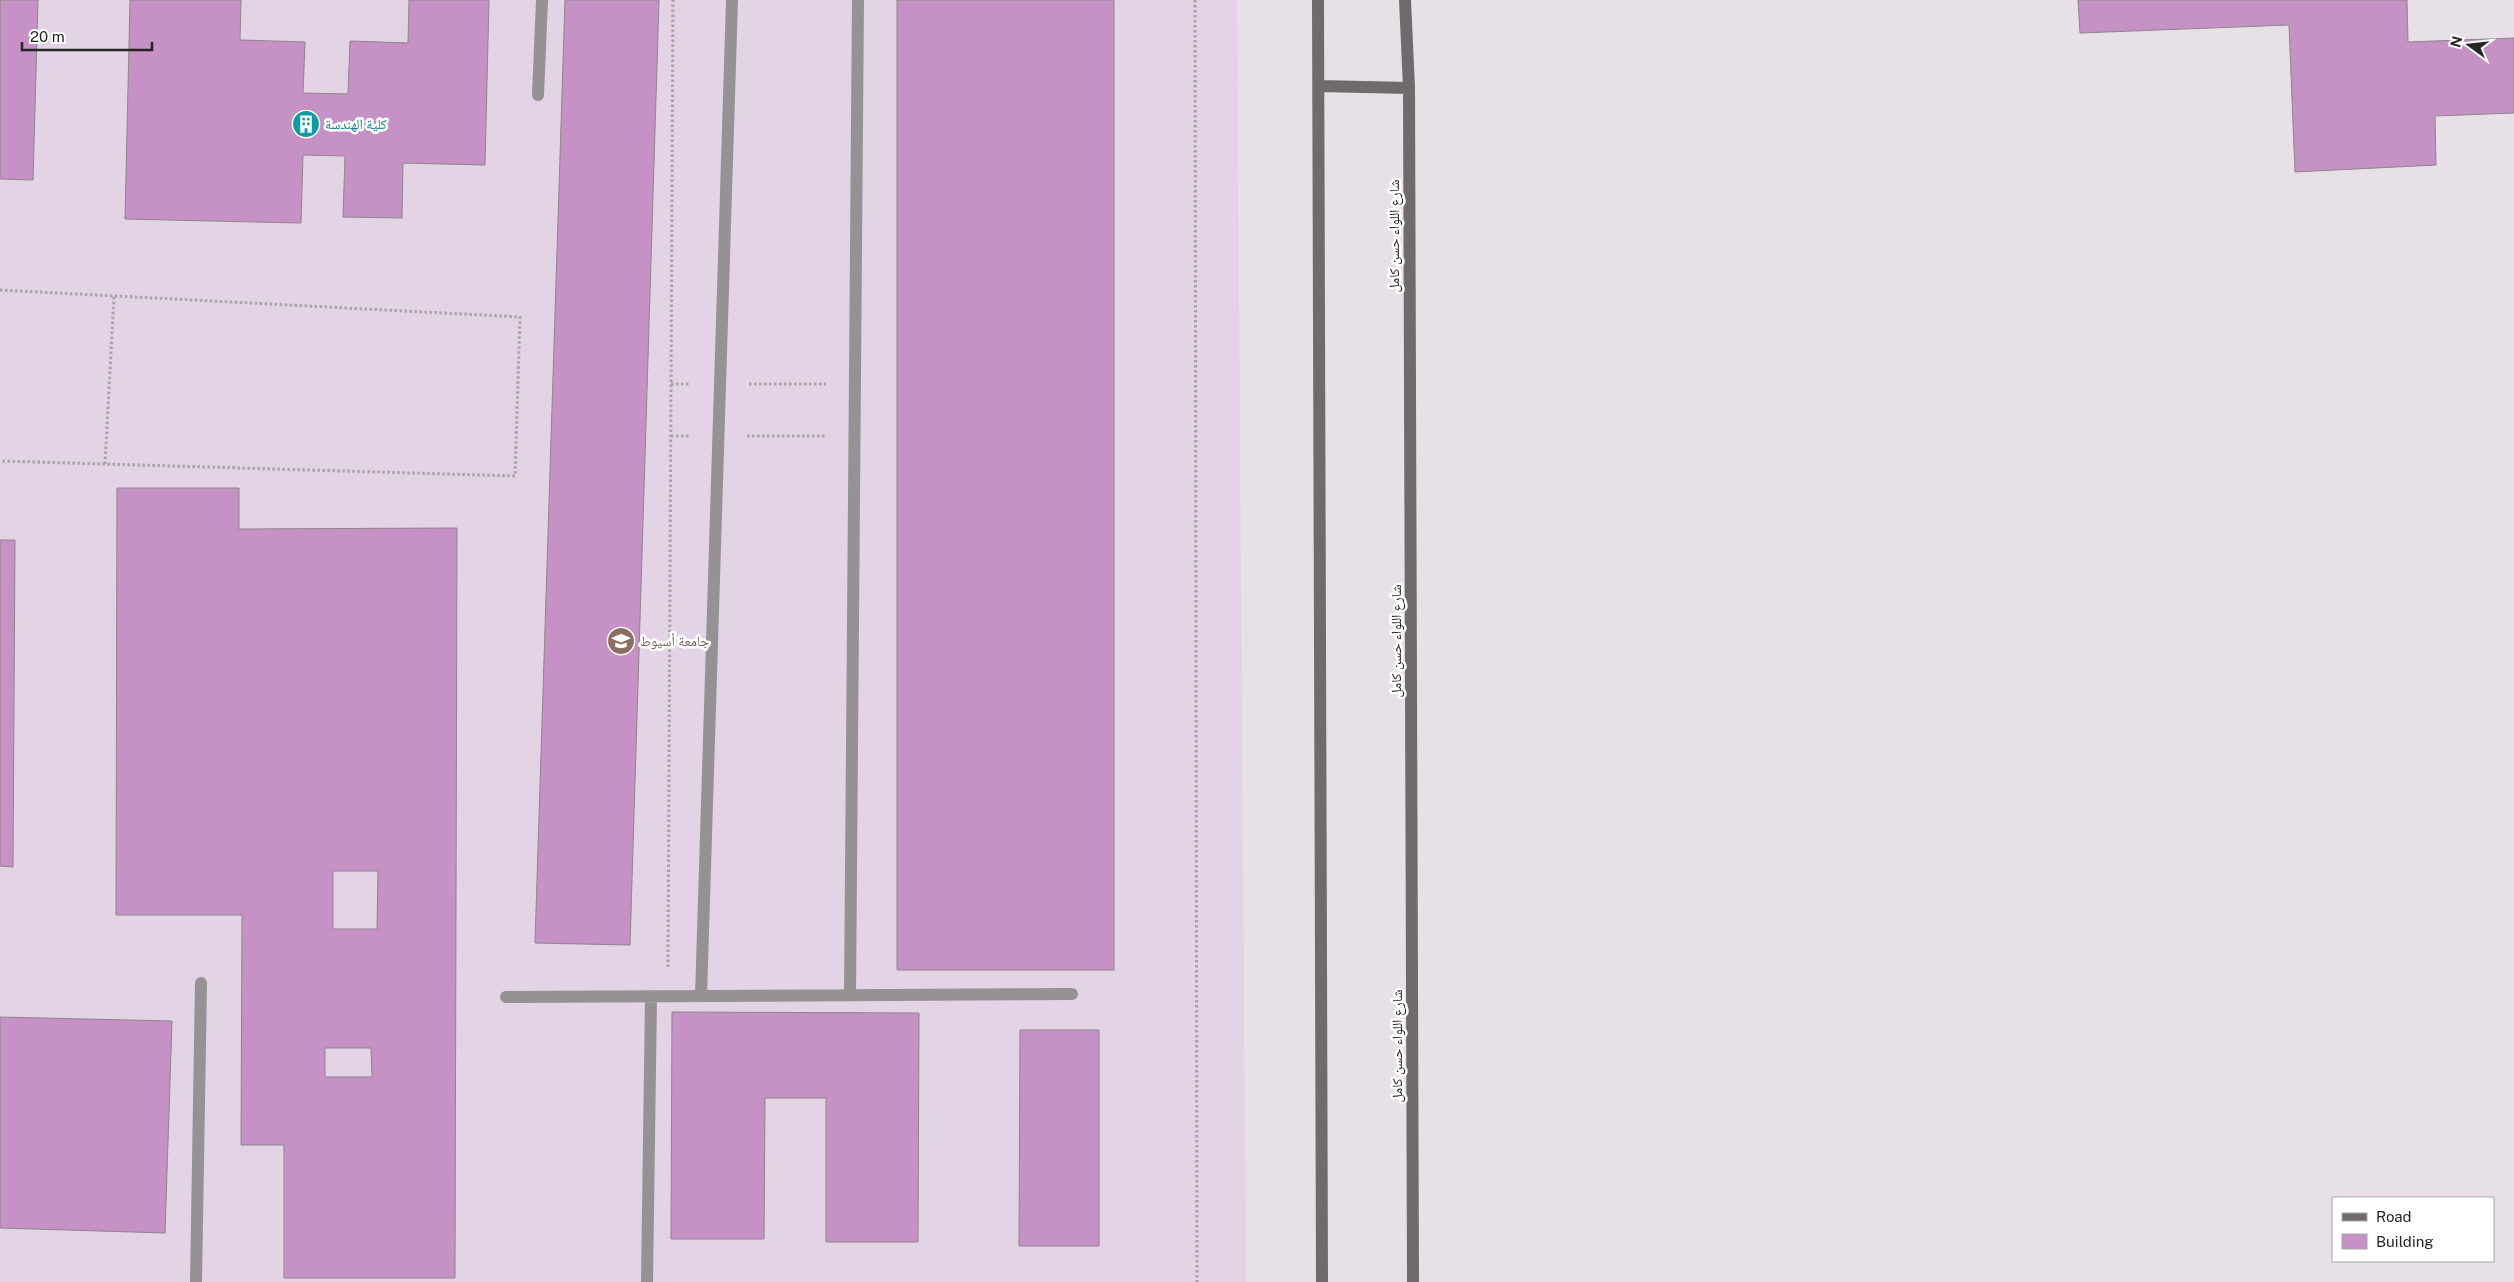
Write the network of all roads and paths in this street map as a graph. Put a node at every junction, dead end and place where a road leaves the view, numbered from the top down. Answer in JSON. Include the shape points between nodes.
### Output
{"nodes":[{"id":1,"x":542,"y":0,"type":"edge"},
{"id":2,"x":674,"y":0,"type":"edge"},
{"id":3,"x":732,"y":0,"type":"edge"},
{"id":4,"x":858,"y":0,"type":"edge"},
{"id":5,"x":1195,"y":0,"type":"edge"},
{"id":6,"x":1318,"y":0,"type":"edge"},
{"id":7,"x":1405,"y":0,"type":"edge"},
{"id":8,"x":1319,"y":86,"type":"junction"},
{"id":9,"x":1409,"y":88,"type":"junction"},
{"id":10,"x":538,"y":95,"type":"dead end"},
{"id":11,"x":0,"y":290,"type":"edge"},
{"id":12,"x":114,"y":296,"type":"junction"},
{"id":13,"x":671,"y":384,"type":"junction"},
{"id":14,"x":720,"y":384,"type":"junction"},
{"id":15,"x":855,"y":384,"type":"junction"},
{"id":16,"x":672,"y":436,"type":"junction"},
{"id":17,"x":719,"y":436,"type":"junction"},
{"id":18,"x":854,"y":436,"type":"junction"},
{"id":19,"x":0,"y":461,"type":"edge"},
{"id":20,"x":105,"y":464,"type":"junction"},
{"id":21,"x":201,"y":984,"type":"dead end"},
{"id":22,"x":1072,"y":994,"type":"dead end"},
{"id":23,"x":850,"y":995,"type":"junction"},
{"id":24,"x":701,"y":996,"type":"junction"},
{"id":25,"x":506,"y":997,"type":"dead end"},
{"id":26,"x":650,"y":997,"type":"junction"},
{"id":27,"x":668,"y":997,"type":"junction"},
{"id":28,"x":196,"y":1282,"type":"edge"},
{"id":29,"x":647,"y":1282,"type":"edge"},
{"id":30,"x":1197,"y":1282,"type":"edge"},
{"id":31,"x":1322,"y":1282,"type":"edge"},
{"id":32,"x":1413,"y":1282,"type":"edge"}],
"edges":[{"from":1,"to":10,"type":"lane"},
{"from":2,"to":13,"type":"path"},
{"from":3,"to":14,"type":"lane"},
{"from":4,"to":15,"type":"lane"},
{"from":5,"to":30,"type":"path"},
{"from":6,"to":8,"type":"main road"},
{"from":7,"to":9,"type":"main road","name":"شارع اللواء حسن كامل"},
{"from":8,"to":9,"type":"main road"},
{"from":8,"to":31,"type":"main road"},
{"from":9,"to":32,"type":"main road","name":"شارع اللواء حسن كامل"},
{"from":11,"to":12,"type":"path"},
{"from":12,"to":20,"type":"path"},
{"from":12,"to":20,"type":"path","via":[[520,317],[515,476]]},
{"from":13,"to":14,"type":"path"},
{"from":13,"to":16,"type":"path"},
{"from":14,"to":15,"type":"path"},
{"from":14,"to":17,"type":"lane"},
{"from":15,"to":18,"type":"lane"},
{"from":16,"to":17,"type":"path"},
{"from":16,"to":27,"type":"path"},
{"from":17,"to":18,"type":"path"},
{"from":17,"to":24,"type":"lane"},
{"from":18,"to":23,"type":"lane"},
{"from":19,"to":20,"type":"path"},
{"from":21,"to":28,"type":"lane"},
{"from":22,"to":23,"type":"lane"},
{"from":23,"to":24,"type":"lane"},
{"from":24,"to":27,"type":"lane"},
{"from":25,"to":26,"type":"lane"},
{"from":26,"to":27,"type":"lane"},
{"from":26,"to":29,"type":"lane"}]}
